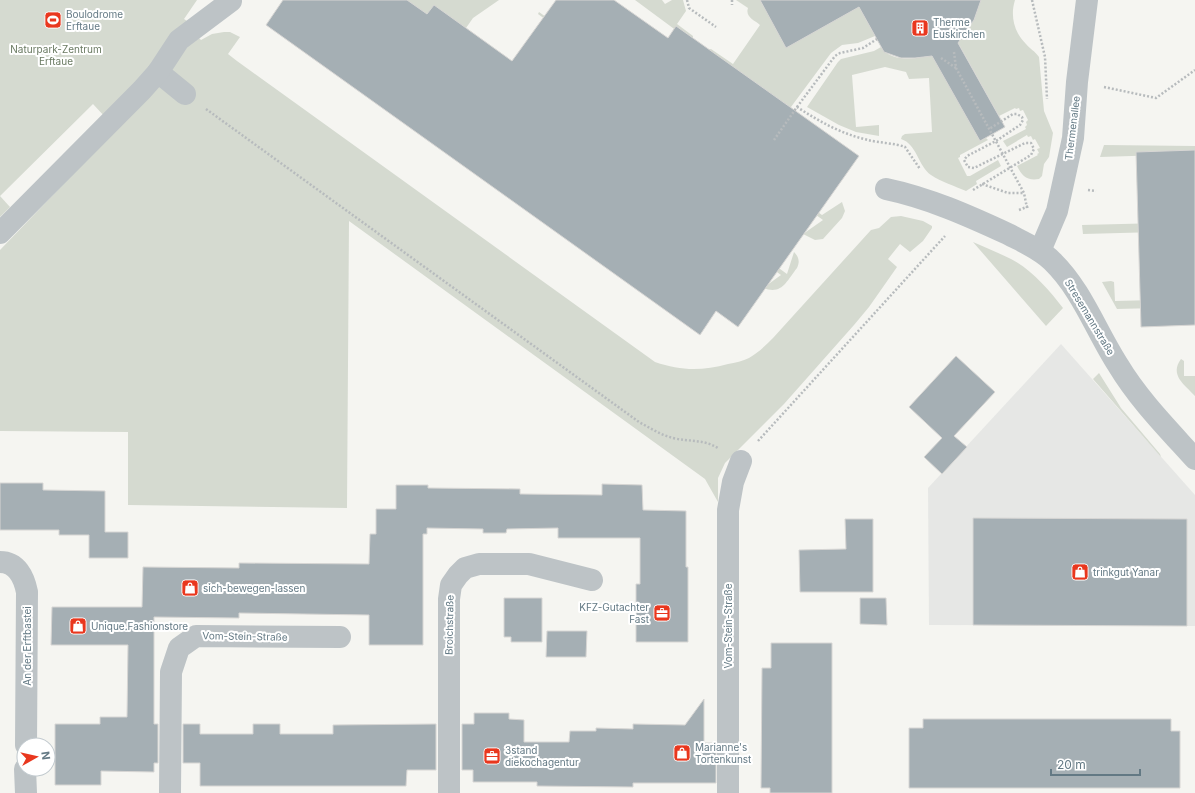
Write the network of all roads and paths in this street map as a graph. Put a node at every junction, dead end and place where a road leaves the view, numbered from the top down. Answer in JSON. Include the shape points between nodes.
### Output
{"nodes":[{"id":1,"x":687,"y":0,"type":"edge"},
{"id":2,"x":732,"y":0,"type":"edge"},
{"id":3,"x":1032,"y":0,"type":"edge"},
{"id":4,"x":1087,"y":0,"type":"edge"},
{"id":5,"x":231,"y":1,"type":"edge"},
{"id":6,"x":732,"y":5,"type":"dead end"},
{"id":7,"x":716,"y":27,"type":"dead end"},
{"id":8,"x":877,"y":39,"type":"dead end"},
{"id":9,"x":954,"y":52,"type":"dead end"},
{"id":10,"x":941,"y":58,"type":"dead end"},
{"id":11,"x":956,"y":68,"type":"junction"},
{"id":12,"x":1195,"y":70,"type":"edge"},
{"id":13,"x":158,"y":72,"type":"junction"},
{"id":14,"x":1077,"y":82,"type":"junction"},
{"id":15,"x":185,"y":94,"type":"joint"},
{"id":16,"x":1048,"y":106,"type":"dead end"},
{"id":17,"x":798,"y":107,"type":"junction"},
{"id":18,"x":989,"y":129,"type":"junction"},
{"id":19,"x":774,"y":140,"type":"dead end"},
{"id":20,"x":996,"y":141,"type":"junction"},
{"id":21,"x":1002,"y":153,"type":"junction"},
{"id":22,"x":1010,"y":168,"type":"junction"},
{"id":23,"x":923,"y":174,"type":"dead end"},
{"id":24,"x":1018,"y":183,"type":"dead end"},
{"id":25,"x":982,"y":184,"type":"junction"},
{"id":26,"x":886,"y":189,"type":"dead end"},
{"id":27,"x":1024,"y":194,"type":"dead end"},
{"id":28,"x":1032,"y":204,"type":"dead end"},
{"id":29,"x":1014,"y":211,"type":"dead end"},
{"id":30,"x":958,"y":212,"type":"junction"},
{"id":31,"x":0,"y":233,"type":"edge"},
{"id":32,"x":1040,"y":251,"type":"junction"},
{"id":33,"x":1195,"y":459,"type":"edge"},
{"id":34,"x":741,"y":461,"type":"junction"},
{"id":35,"x":0,"y":562,"type":"edge"},
{"id":36,"x":592,"y":580,"type":"dead end"},
{"id":37,"x":340,"y":637,"type":"dead end"},
{"id":38,"x":26,"y":737,"type":"edge"},
{"id":39,"x":26,"y":777,"type":"edge"},
{"id":40,"x":26,"y":793,"type":"edge"},
{"id":41,"x":170,"y":793,"type":"edge"},
{"id":42,"x":449,"y":793,"type":"edge"},
{"id":43,"x":728,"y":793,"type":"edge"}],
"edges":[{"from":1,"to":7,"type":"path","via":[[689,8]]},
{"from":2,"to":6,"type":"path"},
{"from":3,"to":16,"type":"path","via":[[1045,57]]},
{"from":4,"to":14,"type":"street","name":"Thermenallee"},
{"from":5,"to":13,"type":"street","via":[[179,40]]},
{"from":8,"to":17,"type":"path","via":[[863,48],[835,56]]},
{"from":9,"to":11,"type":"path"},
{"from":10,"to":11,"type":"path"},
{"from":11,"to":18,"type":"path"},
{"from":12,"to":14,"type":"path","via":[[1156,98]]},
{"from":13,"to":15,"type":"street"},
{"from":13,"to":31,"type":"street"},
{"from":14,"to":32,"type":"street","name":"Thermenallee","via":[[1073,138],[1064,184],[1052,225]]},
{"from":15,"to":34,"type":"path","via":[[639,422],[668,436],[709,442]]},
{"from":17,"to":19,"type":"path"},
{"from":17,"to":23,"type":"path","via":[[844,133],[905,147]]},
{"from":18,"to":20,"type":"path"},
{"from":18,"to":20,"type":"path","via":[[1013,114],[1022,117],[1020,125]]},
{"from":20,"to":21,"type":"path"},
{"from":20,"to":21,"type":"path","via":[[968,156],[964,160],[966,165],[970,169],[974,168]]},
{"from":21,"to":22,"type":"path"},
{"from":21,"to":22,"type":"path","via":[[1025,143],[1032,143],[1034,149],[1031,155]]},
{"from":22,"to":24,"type":"path"},
{"from":22,"to":25,"type":"path"},
{"from":25,"to":27,"type":"path","via":[[1008,193]]},
{"from":25,"to":30,"type":"path","via":[[970,192]]},
{"from":26,"to":30,"type":"street","name":"Stresemannstraße","via":[[922,198]]},
{"from":28,"to":29,"type":"path"},
{"from":30,"to":32,"type":"street","name":"Stresemannstraße"},
{"from":30,"to":34,"type":"path","via":[[945,236]]},
{"from":32,"to":33,"type":"street","name":"Stresemannstraße","via":[[1066,276],[1136,392]]},
{"from":34,"to":43,"type":"street","name":"Vom-Stein-Straße","via":[[733,482],[728,510]]},
{"from":35,"to":38,"type":"street","name":"An der Erftbastei","via":[[14,566],[20,572],[25,580],[27,592]]},
{"from":36,"to":42,"type":"street","name":"Broichstraße","via":[[529,564],[479,564],[465,568],[451,585],[448,599]]},
{"from":37,"to":41,"type":"street","name":"Vom-Stein-Straße","via":[[196,636],[179,648],[171,672]]},
{"from":39,"to":40,"type":"street"}]}
